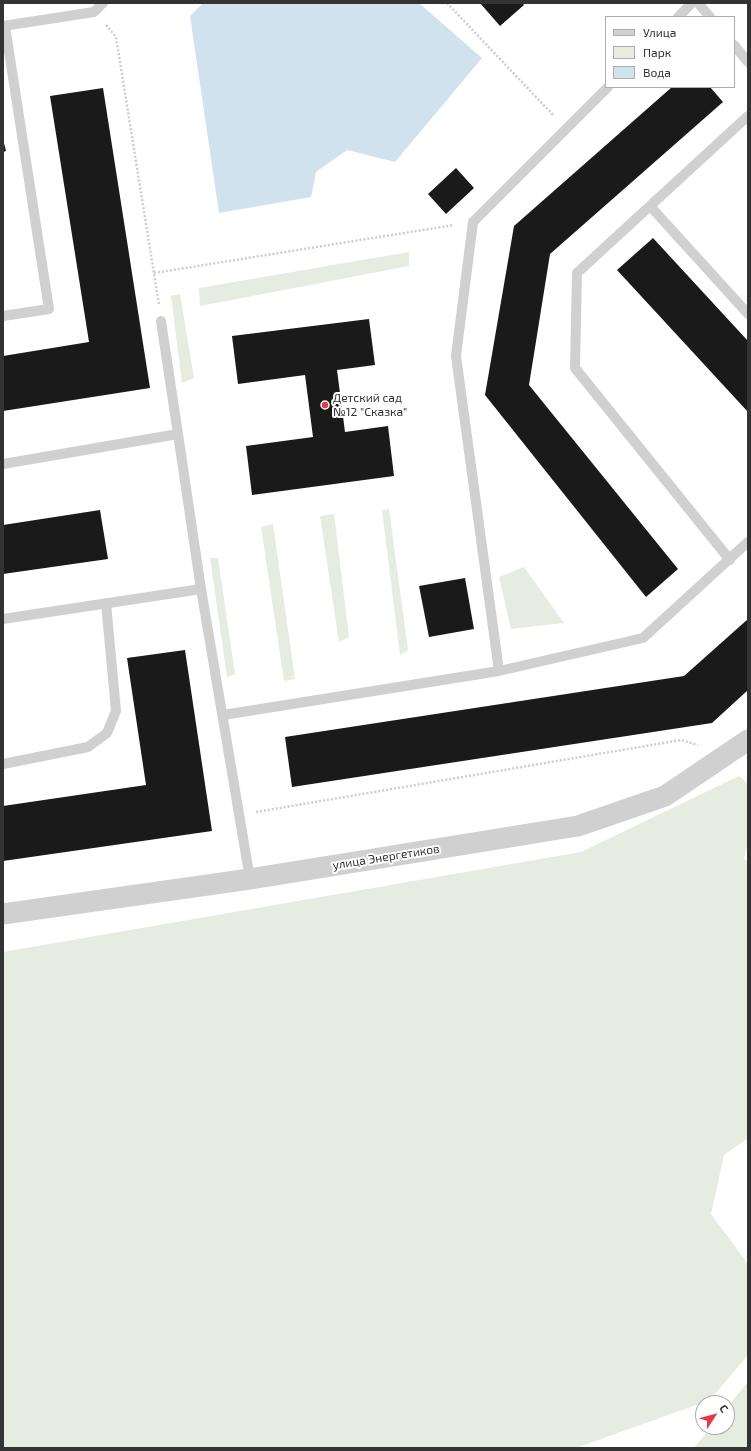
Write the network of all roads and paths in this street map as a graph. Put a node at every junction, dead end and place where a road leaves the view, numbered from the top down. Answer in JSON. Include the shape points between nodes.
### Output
{"nodes":[{"id":1,"x":103,"y":3,"type":"edge"},
{"id":2,"x":447,"y":3,"type":"edge"},
{"id":3,"x":692,"y":3,"type":"edge"},
{"id":4,"x":698,"y":3,"type":"edge"},
{"id":5,"x":94,"y":12,"type":"junction"},
{"id":6,"x":679,"y":16,"type":"edge"},
{"id":7,"x":709,"y":16,"type":"edge"},
{"id":8,"x":4,"y":26,"type":"edge"},
{"id":9,"x":735,"y":46,"type":"edge"},
{"id":10,"x":748,"y":62,"type":"edge"},
{"id":11,"x":607,"y":88,"type":"edge"},
{"id":12,"x":748,"y":116,"type":"edge"},
{"id":13,"x":566,"y":130,"type":"junction"},
{"id":14,"x":650,"y":206,"type":"junction"},
{"id":15,"x":473,"y":222,"type":"junction"},
{"id":16,"x":154,"y":273,"type":"junction"},
{"id":17,"x":748,"y":314,"type":"edge"},
{"id":18,"x":3,"y":316,"type":"edge"},
{"id":19,"x":161,"y":321,"type":"joint"},
{"id":20,"x":178,"y":434,"type":"junction"},
{"id":21,"x":3,"y":464,"type":"edge"},
{"id":22,"x":748,"y":542,"type":"edge"},
{"id":23,"x":730,"y":560,"type":"junction"},
{"id":24,"x":201,"y":589,"type":"junction"},
{"id":25,"x":106,"y":603,"type":"junction"},
{"id":26,"x":3,"y":619,"type":"edge"},
{"id":27,"x":499,"y":671,"type":"junction"},
{"id":28,"x":223,"y":714,"type":"junction"},
{"id":29,"x":748,"y":740,"type":"edge"},
{"id":30,"x":730,"y":752,"type":"junction"},
{"id":31,"x":3,"y":764,"type":"edge"},
{"id":32,"x":239,"y":815,"type":"junction"},
{"id":33,"x":250,"y":879,"type":"junction"},
{"id":34,"x":3,"y":914,"type":"edge"}],
"edges":[{"from":1,"to":5,"type":"lane"},
{"from":2,"to":13,"type":"path"},
{"from":3,"to":6,"type":"lane"},
{"from":4,"to":7,"type":"lane"},
{"from":5,"to":8,"type":"lane"},
{"from":5,"to":16,"type":"path","via":[[116,37]]},
{"from":8,"to":18,"type":"lane","via":[[49,309]]},
{"from":9,"to":10,"type":"lane"},
{"from":11,"to":13,"type":"lane"},
{"from":12,"to":14,"type":"lane"},
{"from":13,"to":15,"type":"lane"},
{"from":14,"to":17,"type":"lane"},
{"from":14,"to":23,"type":"lane","via":[[577,273],[575,368]]},
{"from":15,"to":16,"type":"path"},
{"from":15,"to":27,"type":"lane","via":[[456,356]]},
{"from":16,"to":19,"type":"path"},
{"from":19,"to":20,"type":"lane"},
{"from":20,"to":21,"type":"lane"},
{"from":20,"to":24,"type":"lane"},
{"from":22,"to":23,"type":"lane"},
{"from":23,"to":27,"type":"lane","via":[[643,638]]},
{"from":24,"to":25,"type":"lane"},
{"from":24,"to":28,"type":"lane"},
{"from":25,"to":26,"type":"lane"},
{"from":25,"to":31,"type":"lane","via":[[116,711],[107,733],[88,747]]},
{"from":27,"to":28,"type":"lane"},
{"from":28,"to":32,"type":"lane"},
{"from":29,"to":30,"type":"street","name":"улица Энергетиков"},
{"from":30,"to":32,"type":"path","via":[[681,740]]},
{"from":30,"to":33,"type":"street","name":"улица Энергетиков","via":[[665,796],[578,826]]},
{"from":32,"to":33,"type":"lane"},
{"from":33,"to":34,"type":"street","name":"улица Энергетиков"}]}
